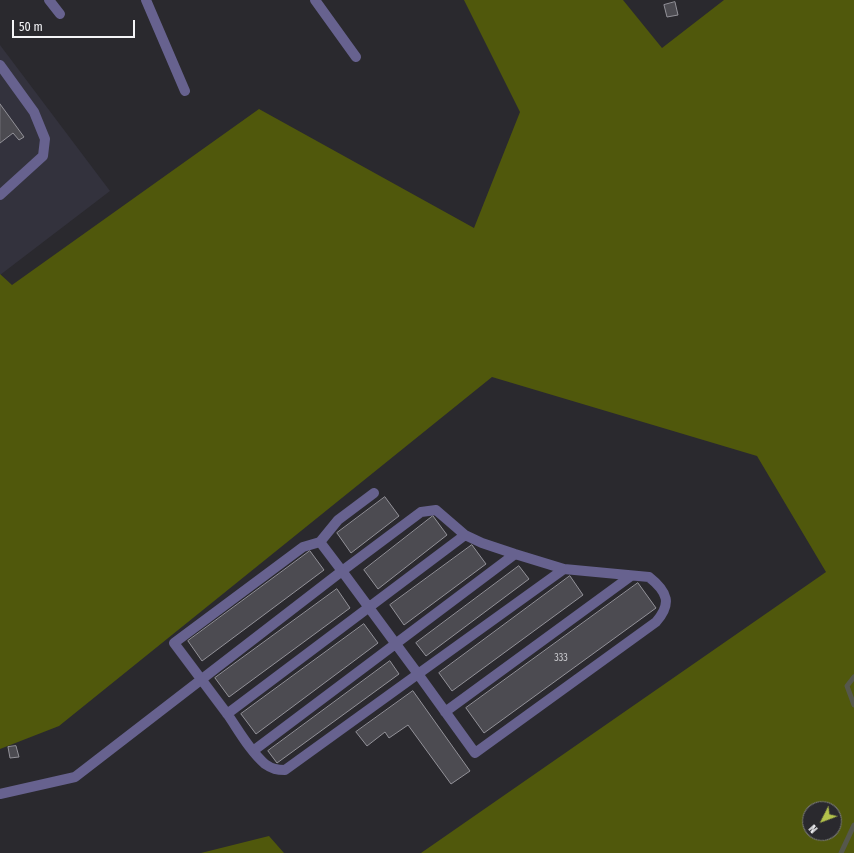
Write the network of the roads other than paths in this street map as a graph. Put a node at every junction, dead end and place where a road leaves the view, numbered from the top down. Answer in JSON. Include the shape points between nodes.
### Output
{"nodes":[{"id":1,"x":49,"y":0,"type":"edge"},
{"id":2,"x":146,"y":0,"type":"edge"},
{"id":3,"x":315,"y":0,"type":"edge"},
{"id":4,"x":60,"y":14,"type":"dead end"},
{"id":5,"x":356,"y":56,"type":"dead end"},
{"id":6,"x":0,"y":65,"type":"edge"},
{"id":7,"x":185,"y":91,"type":"dead end"},
{"id":8,"x":0,"y":195,"type":"edge"},
{"id":9,"x":374,"y":493,"type":"dead end"},
{"id":10,"x":464,"y":535,"type":"junction"},
{"id":11,"x":320,"y":542,"type":"junction"},
{"id":12,"x":515,"y":554,"type":"junction"},
{"id":13,"x":564,"y":569,"type":"junction"},
{"id":14,"x":342,"y":571,"type":"junction"},
{"id":15,"x":631,"y":576,"type":"junction"},
{"id":16,"x":368,"y":608,"type":"junction"},
{"id":17,"x":395,"y":643,"type":"junction"},
{"id":18,"x":418,"y":674,"type":"junction"},
{"id":19,"x":200,"y":679,"type":"junction"},
{"id":20,"x":445,"y":712,"type":"junction"},
{"id":21,"x":227,"y":714,"type":"junction"},
{"id":22,"x":253,"y":751,"type":"junction"},
{"id":23,"x":0,"y":794,"type":"edge"}],
"edges":[{"from":1,"to":4,"type":"lane"},
{"from":2,"to":7,"type":"lane"},
{"from":3,"to":5,"type":"lane"},
{"from":6,"to":8,"type":"lane","via":[[34,112],[45,139],[43,156]]},
{"from":9,"to":11,"type":"lane","via":[[338,520]]},
{"from":10,"to":12,"type":"lane"},
{"from":10,"to":14,"type":"lane","via":[[436,510],[421,512]]},
{"from":10,"to":16,"type":"lane"},
{"from":11,"to":14,"type":"lane"},
{"from":11,"to":19,"type":"lane","via":[[303,547],[174,643]]},
{"from":12,"to":13,"type":"lane"},
{"from":12,"to":17,"type":"lane"},
{"from":13,"to":15,"type":"lane"},
{"from":13,"to":18,"type":"lane"},
{"from":14,"to":16,"type":"lane"},
{"from":14,"to":19,"type":"lane"},
{"from":15,"to":20,"type":"lane"},
{"from":15,"to":20,"type":"lane","via":[[649,577],[660,585],[666,599],[665,611],[656,622],[475,754]]},
{"from":16,"to":17,"type":"lane"},
{"from":16,"to":21,"type":"lane"},
{"from":17,"to":18,"type":"lane"},
{"from":17,"to":22,"type":"lane"},
{"from":18,"to":20,"type":"lane"},
{"from":18,"to":22,"type":"lane","via":[[285,770],[275,770]]},
{"from":19,"to":21,"type":"lane"},
{"from":19,"to":23,"type":"lane","via":[[75,777]]},
{"from":21,"to":22,"type":"lane"}]}
